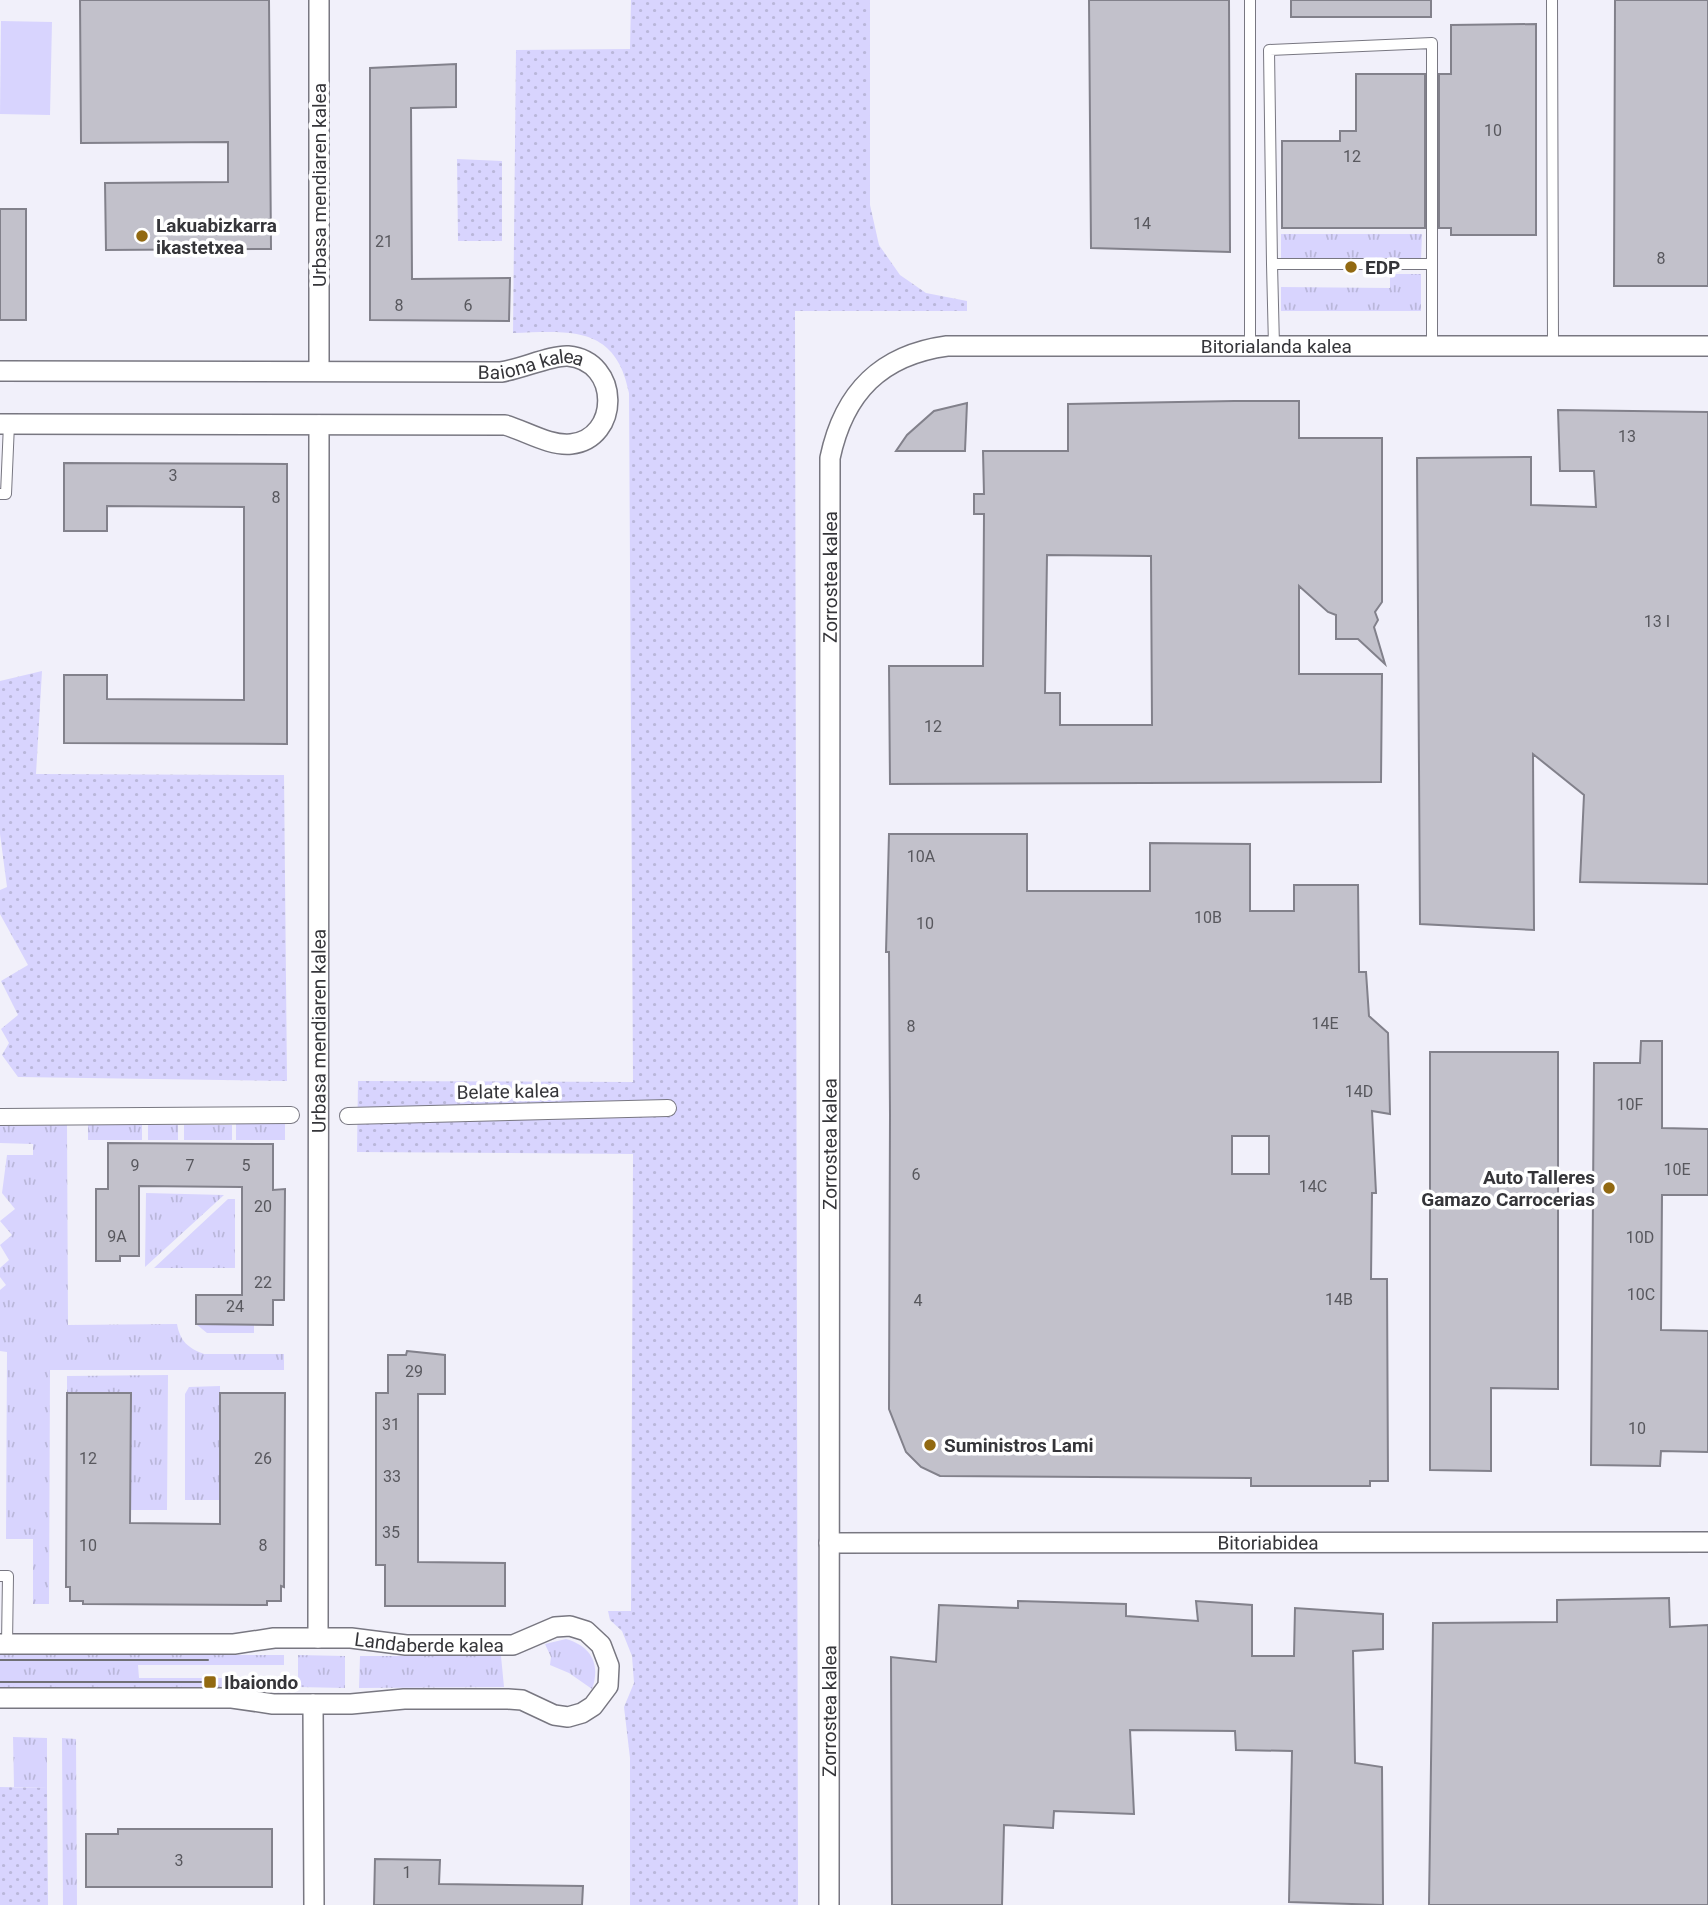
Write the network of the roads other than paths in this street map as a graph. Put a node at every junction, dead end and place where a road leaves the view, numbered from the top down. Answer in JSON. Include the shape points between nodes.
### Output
{"nodes":[{"id":1,"x":319,"y":0,"type":"edge"},
{"id":2,"x":1250,"y":0,"type":"edge"},
{"id":3,"x":1552,"y":0,"type":"edge"},
{"id":4,"x":1272,"y":264,"type":"junction"},
{"id":5,"x":1432,"y":264,"type":"junction"},
{"id":6,"x":1250,"y":345,"type":"junction"},
{"id":7,"x":1432,"y":345,"type":"junction"},
{"id":8,"x":1274,"y":346,"type":"junction"},
{"id":9,"x":1553,"y":346,"type":"junction"},
{"id":10,"x":1708,"y":346,"type":"edge"},
{"id":11,"x":319,"y":370,"type":"junction"},
{"id":12,"x":0,"y":371,"type":"edge"},
{"id":13,"x":859,"y":389,"type":"joint"},
{"id":14,"x":5,"y":424,"type":"edge"},
{"id":15,"x":319,"y":425,"type":"junction"},
{"id":16,"x":0,"y":494,"type":"edge"},
{"id":17,"x":668,"y":1108,"type":"dead end"},
{"id":18,"x":291,"y":1115,"type":"dead end"},
{"id":19,"x":348,"y":1116,"type":"dead end"},
{"id":20,"x":0,"y":1117,"type":"edge"},
{"id":21,"x":1708,"y":1542,"type":"edge"},
{"id":22,"x":829,"y":1543,"type":"junction"},
{"id":23,"x":0,"y":1576,"type":"edge"},
{"id":24,"x":318,"y":1638,"type":"junction"},
{"id":25,"x":4,"y":1644,"type":"edge"},
{"id":26,"x":0,"y":1698,"type":"edge"},
{"id":27,"x":313,"y":1704,"type":"junction"},
{"id":28,"x":314,"y":1905,"type":"edge"},
{"id":29,"x":829,"y":1905,"type":"edge"}],
"edges":[{"from":1,"to":11,"type":"street","name":"Urbasa mendiaren kalea"},
{"from":2,"to":6,"type":"lane"},
{"from":3,"to":9,"type":"lane"},
{"from":4,"to":5,"type":"lane"},
{"from":4,"to":5,"type":"lane","via":[[1269,50],[1432,43]]},
{"from":4,"to":8,"type":"lane"},
{"from":5,"to":7,"type":"lane"},
{"from":6,"to":8,"type":"street","name":"Bitorialanda kalea"},
{"from":6,"to":13,"type":"street","name":"Bitorialanda kalea","via":[[947,346],[917,350],[884,367]]},
{"from":7,"to":8,"type":"street","name":"Bitorialanda kalea"},
{"from":7,"to":9,"type":"street","name":"Bitorialanda kalea"},
{"from":9,"to":10,"type":"street","name":"Bitorialanda kalea"},
{"from":11,"to":12,"type":"street","name":"Baiona kalea"},
{"from":11,"to":15,"type":"street","name":"Baiona kalea","via":[[501,372],[570,356],[586,360],[601,374],[609,405],[593,434],[574,444],[553,443],[505,425]]},
{"from":13,"to":22,"type":"street","name":"Zorrostea kalea","via":[[844,412],[830,458]]},
{"from":14,"to":15,"type":"street","name":"Baiona kalea"},
{"from":14,"to":16,"type":"lane","via":[[6,494]]},
{"from":15,"to":24,"type":"street","name":"Urbasa mendiaren kalea"},
{"from":17,"to":19,"type":"street","name":"Belate kalea"},
{"from":18,"to":20,"type":"street"},
{"from":21,"to":22,"type":"street","name":"Bitoriabidea"},
{"from":22,"to":29,"type":"street","name":"Zorrostea kalea"},
{"from":23,"to":25,"type":"lane","via":[[8,1576]]},
{"from":24,"to":25,"type":"street","name":"Landaberde kalea","via":[[234,1644]]},
{"from":24,"to":27,"type":"street","name":"Landaberde kalea","via":[[406,1645],[513,1645],[570,1626],[586,1631],[601,1645],[609,1681],[593,1706],[568,1717],[508,1699]]},
{"from":26,"to":27,"type":"street","name":"Landaberde kalea","via":[[232,1698]]},
{"from":27,"to":28,"type":"street"}]}
